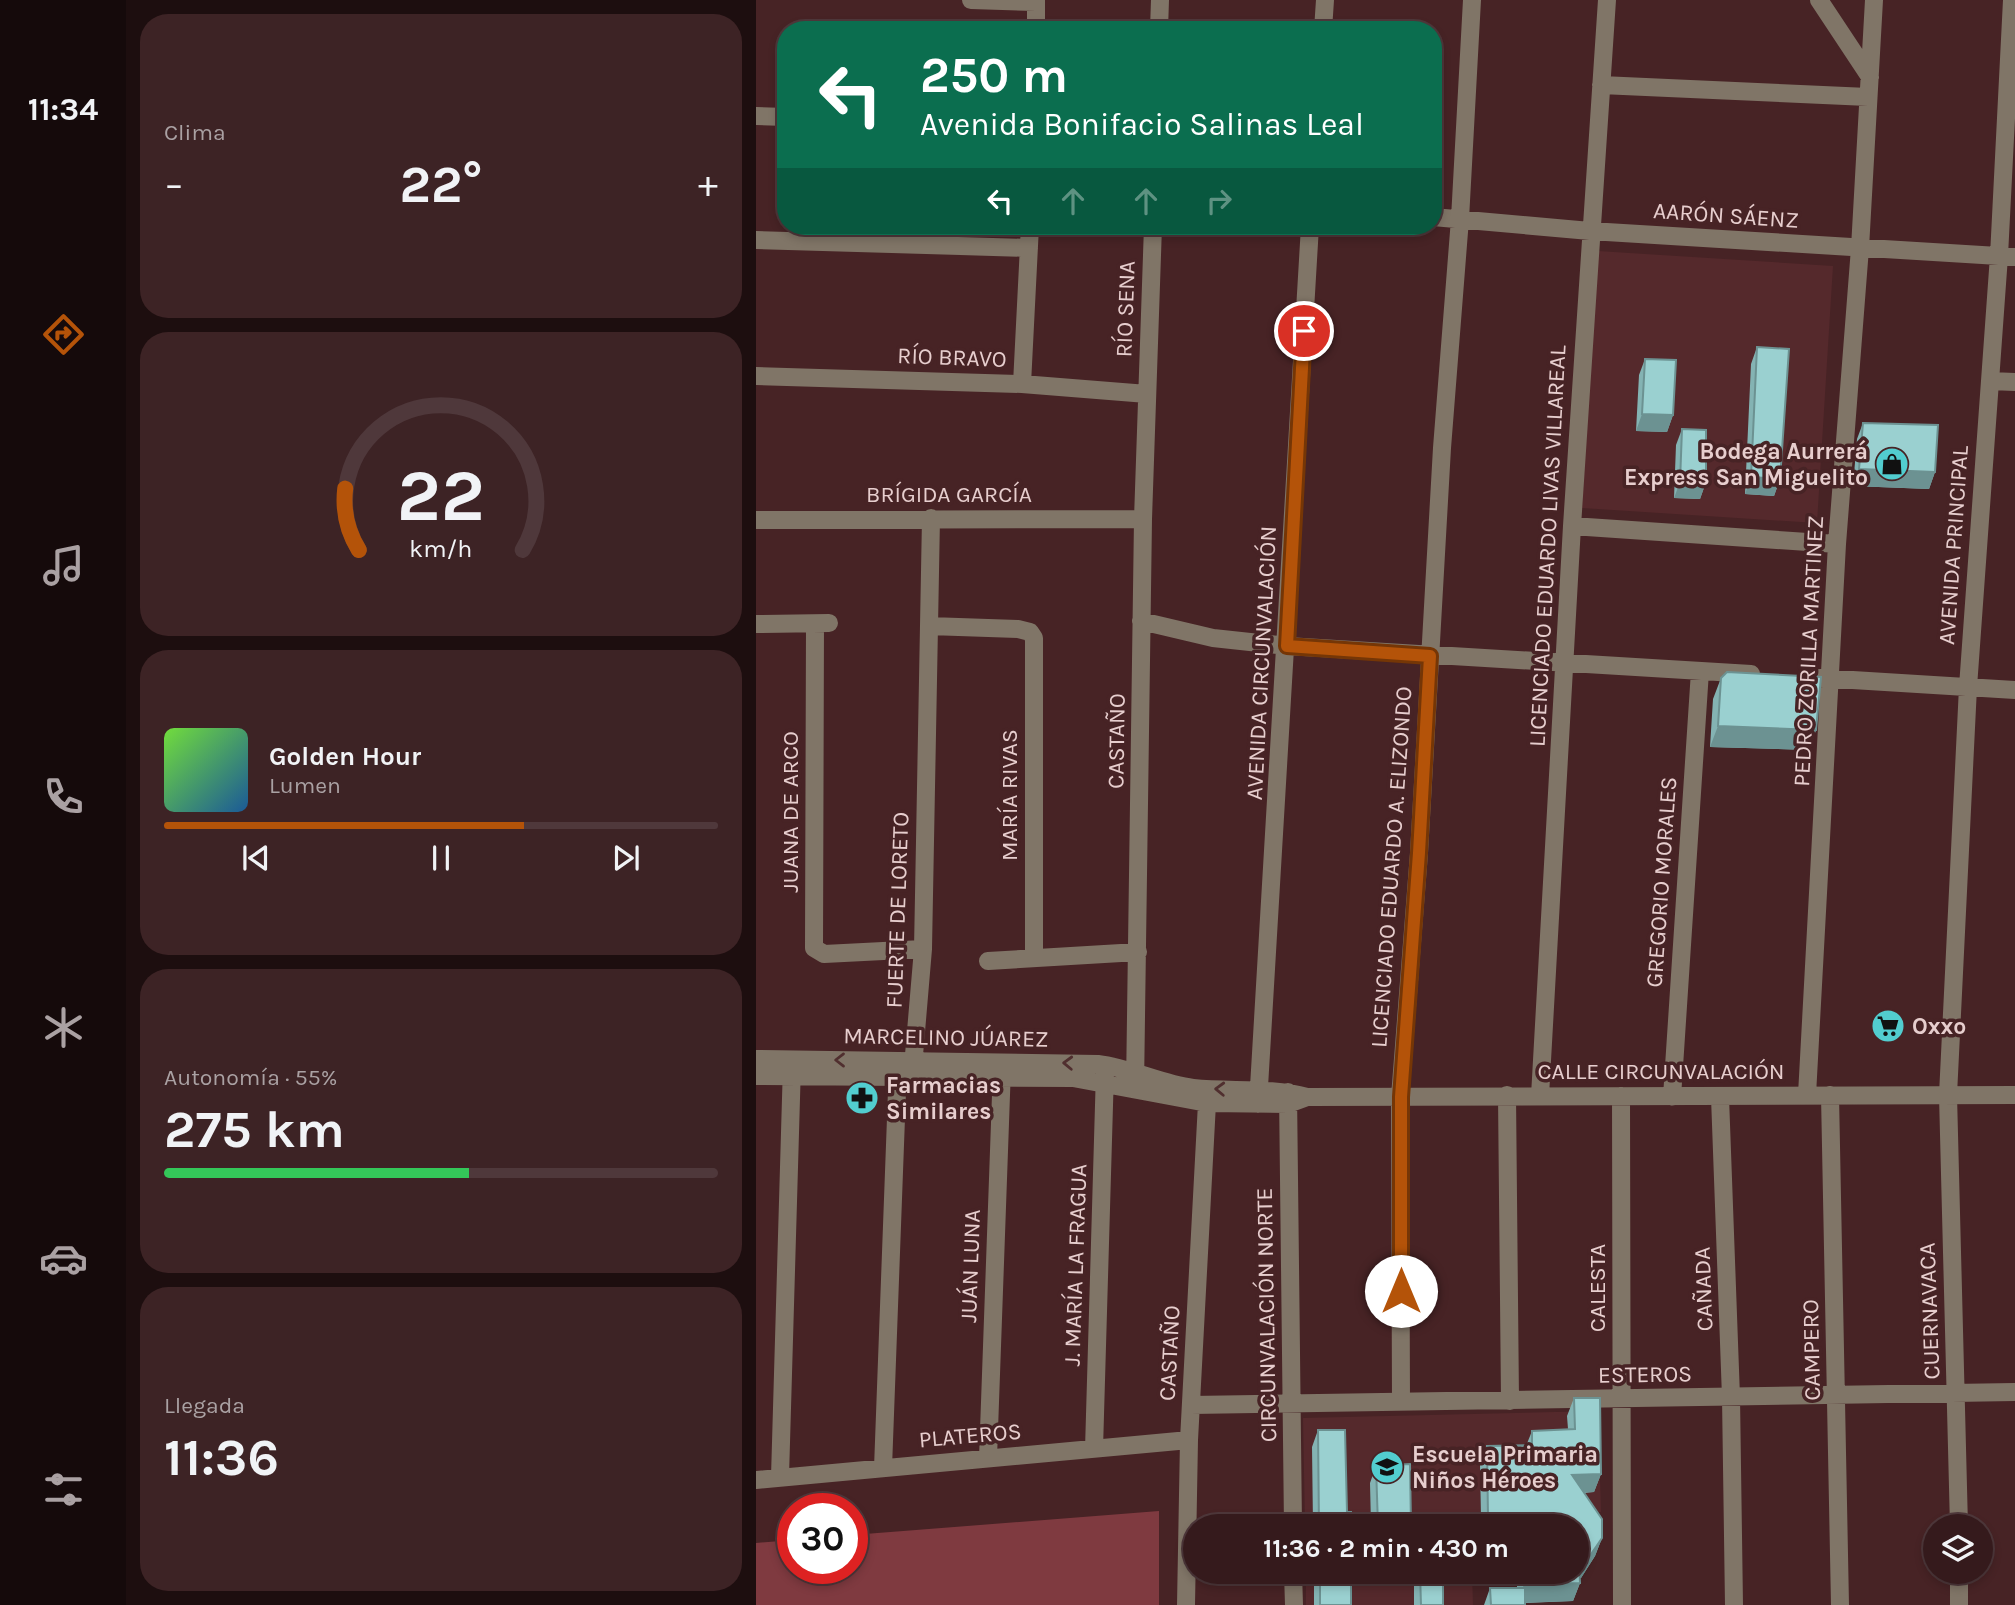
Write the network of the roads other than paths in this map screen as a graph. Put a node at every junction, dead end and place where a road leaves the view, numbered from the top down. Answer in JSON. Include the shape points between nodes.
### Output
{"nodes":[{"id":1,"x":971,"y":0,"type":"edge"},
{"id":2,"x":1160,"y":0,"type":"edge"},
{"id":3,"x":1325,"y":0,"type":"edge"},
{"id":4,"x":1472,"y":0,"type":"edge"},
{"id":5,"x":1607,"y":0,"type":"edge"},
{"id":6,"x":1819,"y":0,"type":"edge"},
{"id":7,"x":1874,"y":0,"type":"edge"},
{"id":8,"x":2012,"y":0,"type":"edge"},
{"id":9,"x":1036,"y":1,"type":"edge"},
{"id":10,"x":1036,"y":21,"type":"edge"},
{"id":11,"x":1159,"y":21,"type":"edge"},
{"id":12,"x":1324,"y":21,"type":"edge"},
{"id":13,"x":1870,"y":77,"type":"junction"},
{"id":14,"x":1601,"y":85,"type":"junction"},
{"id":15,"x":1868,"y":97,"type":"junction"},
{"id":16,"x":756,"y":116,"type":"edge"},
{"id":17,"x":777,"y":117,"type":"edge"},
{"id":18,"x":1442,"y":218,"type":"edge"},
{"id":19,"x":1461,"y":219,"type":"junction"},
{"id":20,"x":1590,"y":231,"type":"junction"},
{"id":21,"x":1030,"y":235,"type":"edge"},
{"id":22,"x":1153,"y":235,"type":"edge"},
{"id":23,"x":1310,"y":235,"type":"edge"},
{"id":24,"x":756,"y":240,"type":"edge"},
{"id":25,"x":1029,"y":248,"type":"junction"},
{"id":26,"x":1860,"y":248,"type":"junction"},
{"id":27,"x":2007,"y":256,"type":"edge"},
{"id":28,"x":756,"y":376,"type":"edge"},
{"id":29,"x":1990,"y":381,"type":"junction"},
{"id":30,"x":2015,"y":382,"type":"edge"},
{"id":31,"x":1022,"y":384,"type":"junction"},
{"id":32,"x":1147,"y":394,"type":"junction"},
{"id":33,"x":931,"y":518,"type":"junction"},
{"id":34,"x":1143,"y":519,"type":"junction"},
{"id":35,"x":756,"y":520,"type":"edge"},
{"id":36,"x":1572,"y":526,"type":"junction"},
{"id":37,"x":1837,"y":544,"type":"junction"},
{"id":38,"x":1141,"y":621,"type":"junction"},
{"id":39,"x":756,"y":624,"type":"edge"},
{"id":40,"x":929,"y":626,"type":"junction"},
{"id":41,"x":1287,"y":646,"type":"junction"},
{"id":42,"x":1430,"y":656,"type":"junction"},
{"id":43,"x":1565,"y":664,"type":"junction"},
{"id":44,"x":1700,"y":671,"type":"junction"},
{"id":45,"x":1766,"y":675,"type":"edge"},
{"id":46,"x":1805,"y":677,"type":"edge"},
{"id":47,"x":1831,"y":679,"type":"junction"},
{"id":48,"x":1968,"y":687,"type":"junction"},
{"id":49,"x":2015,"y":690,"type":"edge"},
{"id":50,"x":923,"y":949,"type":"junction"},
{"id":51,"x":1138,"y":953,"type":"junction"},
{"id":52,"x":1034,"y":957,"type":"junction"},
{"id":53,"x":988,"y":961,"type":"dead end"},
{"id":54,"x":756,"y":1059,"type":"edge"},
{"id":55,"x":913,"y":1060,"type":"junction"},
{"id":56,"x":792,"y":1068,"type":"junction"},
{"id":57,"x":1002,"y":1069,"type":"junction"},
{"id":58,"x":1105,"y":1074,"type":"junction"},
{"id":59,"x":902,"y":1075,"type":"junction"},
{"id":60,"x":756,"y":1076,"type":"edge"},
{"id":61,"x":1135,"y":1080,"type":"junction"},
{"id":62,"x":1507,"y":1095,"type":"junction"},
{"id":63,"x":1807,"y":1095,"type":"junction"},
{"id":64,"x":1830,"y":1095,"type":"junction"},
{"id":65,"x":1948,"y":1095,"type":"junction"},
{"id":66,"x":2015,"y":1095,"type":"edge"},
{"id":67,"x":1541,"y":1096,"type":"junction"},
{"id":68,"x":1621,"y":1096,"type":"junction"},
{"id":69,"x":1258,"y":1097,"type":"junction"},
{"id":70,"x":1401,"y":1097,"type":"junction"},
{"id":71,"x":1672,"y":1097,"type":"junction"},
{"id":72,"x":1720,"y":1097,"type":"junction"},
{"id":73,"x":1288,"y":1098,"type":"junction"},
{"id":74,"x":1207,"y":1103,"type":"junction"},
{"id":75,"x":2015,"y":1392,"type":"edge"},
{"id":76,"x":1956,"y":1393,"type":"junction"},
{"id":77,"x":1836,"y":1394,"type":"junction"},
{"id":78,"x":1731,"y":1397,"type":"junction"},
{"id":79,"x":1622,"y":1399,"type":"junction"},
{"id":80,"x":1510,"y":1401,"type":"junction"},
{"id":81,"x":1401,"y":1402,"type":"junction"},
{"id":82,"x":1291,"y":1404,"type":"junction"},
{"id":83,"x":1191,"y":1405,"type":"junction"},
{"id":84,"x":1189,"y":1440,"type":"junction"},
{"id":85,"x":1094,"y":1449,"type":"junction"},
{"id":86,"x":988,"y":1458,"type":"junction"},
{"id":87,"x":883,"y":1468,"type":"junction"},
{"id":88,"x":780,"y":1477,"type":"junction"},
{"id":89,"x":756,"y":1479,"type":"edge"},
{"id":90,"x":1293,"y":1514,"type":"edge"},
{"id":91,"x":1959,"y":1514,"type":"edge"},
{"id":92,"x":1293,"y":1584,"type":"edge"},
{"id":93,"x":1959,"y":1584,"type":"edge"},
{"id":94,"x":1186,"y":1605,"type":"edge"},
{"id":95,"x":1294,"y":1605,"type":"edge"},
{"id":96,"x":1622,"y":1605,"type":"edge"},
{"id":97,"x":1734,"y":1605,"type":"edge"},
{"id":98,"x":1840,"y":1605,"type":"edge"},
{"id":99,"x":1959,"y":1605,"type":"edge"}],
"edges":[{"from":1,"to":9,"type":"street"},
{"from":2,"to":11,"type":"street"},
{"from":3,"to":12,"type":"street"},
{"from":4,"to":19,"type":"street","name":"LICENCIADO EDUARDO A. ELIZONDO"},
{"from":5,"to":14,"type":"street","name":"LICENCIADO EDUARDO LIVAS VILLAREAL"},
{"from":6,"to":13,"type":"street"},
{"from":7,"to":13,"type":"street","name":"PEDRO ZORILLA MARTINEZ"},
{"from":8,"to":27,"type":"street","name":"AVENIDA PRINCIPAL"},
{"from":9,"to":10,"type":"street"},
{"from":13,"to":15,"type":"street","name":"PEDRO ZORILLA MARTINEZ"},
{"from":14,"to":15,"type":"street"},
{"from":14,"to":20,"type":"street","name":"LICENCIADO EDUARDO LIVAS VILLAREAL"},
{"from":15,"to":26,"type":"street","name":"PEDRO ZORILLA MARTINEZ"},
{"from":16,"to":17,"type":"street"},
{"from":18,"to":19,"type":"street","name":"AARÓN SÁENZ"},
{"from":19,"to":20,"type":"street","name":"AARÓN SÁENZ"},
{"from":19,"to":42,"type":"street","name":"LICENCIADO EDUARDO A. ELIZONDO"},
{"from":20,"to":26,"type":"street","name":"AARÓN SÁENZ"},
{"from":20,"to":36,"type":"street","name":"LICENCIADO EDUARDO LIVAS VILLAREAL"},
{"from":21,"to":25,"type":"street"},
{"from":22,"to":32,"type":"street","name":"RÍO SENA"},
{"from":23,"to":41,"type":"street","name":"AVENIDA CIRCUNVALACIÓN"},
{"from":24,"to":25,"type":"street"},
{"from":25,"to":31,"type":"street"},
{"from":26,"to":27,"type":"street","name":"AARÓN SÁENZ"},
{"from":26,"to":37,"type":"street","name":"PEDRO ZORILLA MARTINEZ"},
{"from":27,"to":29,"type":"street","name":"AVENIDA PRINCIPAL"},
{"from":28,"to":31,"type":"street","name":"RÍO BRAVO"},
{"from":29,"to":30,"type":"street"},
{"from":29,"to":48,"type":"street","name":"AVENIDA PRINCIPAL"},
{"from":31,"to":32,"type":"street","name":"RÍO BRAVO"},
{"from":32,"to":34,"type":"street","name":"CASTAÑO"},
{"from":33,"to":34,"type":"street","name":"BRÍGIDA GARCÍA"},
{"from":33,"to":35,"type":"street","name":"BRÍGIDA GARCÍA"},
{"from":33,"to":40,"type":"street","name":"FUERTE DE LORETO"},
{"from":34,"to":38,"type":"street","name":"CASTAÑO"},
{"from":36,"to":37,"type":"street"},
{"from":36,"to":43,"type":"street","name":"LICENCIADO EDUARDO LIVAS VILLAREAL"},
{"from":37,"to":47,"type":"street","name":"PEDRO ZORILLA MARTINEZ"},
{"from":38,"to":41,"type":"street","via":[[1213,638]]},
{"from":38,"to":51,"type":"street","name":"CASTAÑO"},
{"from":39,"to":50,"type":"street","name":"JUANA DE ARCO","via":[[822,624],[814,947],[824,954]]},
{"from":40,"to":50,"type":"street","name":"FUERTE DE LORETO"},
{"from":40,"to":52,"type":"street","name":"MARÍA RIVAS","via":[[1018,628],[1034,638]]},
{"from":41,"to":42,"type":"street"},
{"from":41,"to":69,"type":"street","name":"AVENIDA CIRCUNVALACIÓN"},
{"from":42,"to":43,"type":"street"},
{"from":42,"to":70,"type":"street","name":"LICENCIADO EDUARDO A. ELIZONDO"},
{"from":43,"to":44,"type":"street"},
{"from":43,"to":67,"type":"street","name":"LICENCIADO EDUARDO LIVAS VILLAREAL"},
{"from":44,"to":45,"type":"street"},
{"from":44,"to":71,"type":"street","name":"GREGORIO MORALES"},
{"from":46,"to":47,"type":"street"},
{"from":47,"to":48,"type":"street"},
{"from":47,"to":63,"type":"street","name":"PEDRO ZORILLA MARTINEZ"},
{"from":48,"to":49,"type":"street"},
{"from":48,"to":65,"type":"street","name":"AVENIDA PRINCIPAL"},
{"from":50,"to":55,"type":"street","name":"FUERTE DE LORETO"},
{"from":51,"to":52,"type":"street"},
{"from":51,"to":61,"type":"street","name":"CASTAÑO"},
{"from":52,"to":53,"type":"street"},
{"from":54,"to":56,"type":"street","name":"MARCELINO JÚAREZ"},
{"from":55,"to":56,"type":"street","name":"MARCELINO JÚAREZ","one_way":true},
{"from":55,"to":57,"type":"street","name":"MARCELINO JÚAREZ"},
{"from":55,"to":59,"type":"street"},
{"from":56,"to":59,"type":"street","name":"MARCELINO JÚAREZ"},
{"from":56,"to":60,"type":"street","name":"MARCELINO JÚAREZ"},
{"from":56,"to":88,"type":"street"},
{"from":57,"to":58,"type":"street","name":"MARCELINO JÚAREZ"},
{"from":57,"to":59,"type":"street","name":"MARCELINO JÚAREZ"},
{"from":57,"to":86,"type":"street","name":"JUÁN LUNA"},
{"from":58,"to":61,"type":"street","name":"MARCELINO JÚAREZ"},
{"from":58,"to":85,"type":"street","name":"J. MARÍA LA FRAGUA"},
{"from":59,"to":87,"type":"street","via":[[896,1101]]},
{"from":69,"to":61,"type":"street","name":"CALLE CIRCUNVALACIÓN","one_way":true},
{"from":61,"to":74,"type":"street","name":"CALLE CIRCUNVALACIÓN","via":[[1178,1100]]},
{"from":62,"to":67,"type":"street","name":"CALLE CIRCUNVALACIÓN"},
{"from":62,"to":70,"type":"street","name":"CALLE CIRCUNVALACIÓN"},
{"from":62,"to":80,"type":"street"},
{"from":63,"to":64,"type":"street","name":"CALLE CIRCUNVALACIÓN"},
{"from":63,"to":72,"type":"street","name":"CALLE CIRCUNVALACIÓN"},
{"from":64,"to":65,"type":"street","name":"CALLE CIRCUNVALACIÓN"},
{"from":64,"to":77,"type":"street","name":"CAMPERO"},
{"from":65,"to":66,"type":"street","name":"CALLE CIRCUNVALACIÓN"},
{"from":65,"to":76,"type":"street","name":"CUERNAVACA"},
{"from":67,"to":68,"type":"street","name":"CALLE CIRCUNVALACIÓN"},
{"from":68,"to":71,"type":"street","name":"CALLE CIRCUNVALACIÓN"},
{"from":68,"to":79,"type":"street","name":"CALESTA"},
{"from":69,"to":73,"type":"street","name":"CALLE CIRCUNVALACIÓN"},
{"from":69,"to":74,"type":"street","name":"CALLE CIRCUNVALACIÓN"},
{"from":70,"to":73,"type":"street","name":"CALLE CIRCUNVALACIÓN"},
{"from":70,"to":81,"type":"street","name":"LICENCIADO EDUARDO A. ELIZONDO"},
{"from":71,"to":72,"type":"street","name":"CALLE CIRCUNVALACIÓN"},
{"from":72,"to":78,"type":"street","name":"CAÑADA"},
{"from":73,"to":82,"type":"street","name":"CIRCUNVALACIÓN NORTE"},
{"from":74,"to":83,"type":"street","name":"CASTAÑO"},
{"from":75,"to":76,"type":"street","name":"ESTEROS"},
{"from":76,"to":77,"type":"street","name":"ESTEROS"},
{"from":76,"to":91,"type":"street","name":"CUERNAVACA"},
{"from":77,"to":78,"type":"street","name":"ESTEROS"},
{"from":77,"to":98,"type":"street","name":"CAMPERO"},
{"from":78,"to":79,"type":"street","name":"ESTEROS"},
{"from":78,"to":97,"type":"street","name":"CAÑADA"},
{"from":79,"to":80,"type":"street","name":"ESTEROS"},
{"from":79,"to":96,"type":"street","name":"CALESTA"},
{"from":80,"to":81,"type":"street","name":"ESTEROS"},
{"from":81,"to":82,"type":"street","name":"ESTEROS"},
{"from":82,"to":83,"type":"street","name":"ESTEROS"},
{"from":82,"to":90,"type":"street","name":"CIRCUNVALACIÓN NORTE"},
{"from":83,"to":84,"type":"street","name":"CASTAÑO"},
{"from":84,"to":85,"type":"street","name":"PLATEROS"},
{"from":84,"to":94,"type":"street","name":"CASTAÑO"},
{"from":85,"to":86,"type":"street","name":"PLATEROS"},
{"from":86,"to":87,"type":"street","name":"PLATEROS"},
{"from":87,"to":88,"type":"street","name":"PLATEROS"},
{"from":88,"to":89,"type":"street","name":"PLATEROS"},
{"from":92,"to":95,"type":"street"},
{"from":93,"to":99,"type":"street"}]}
